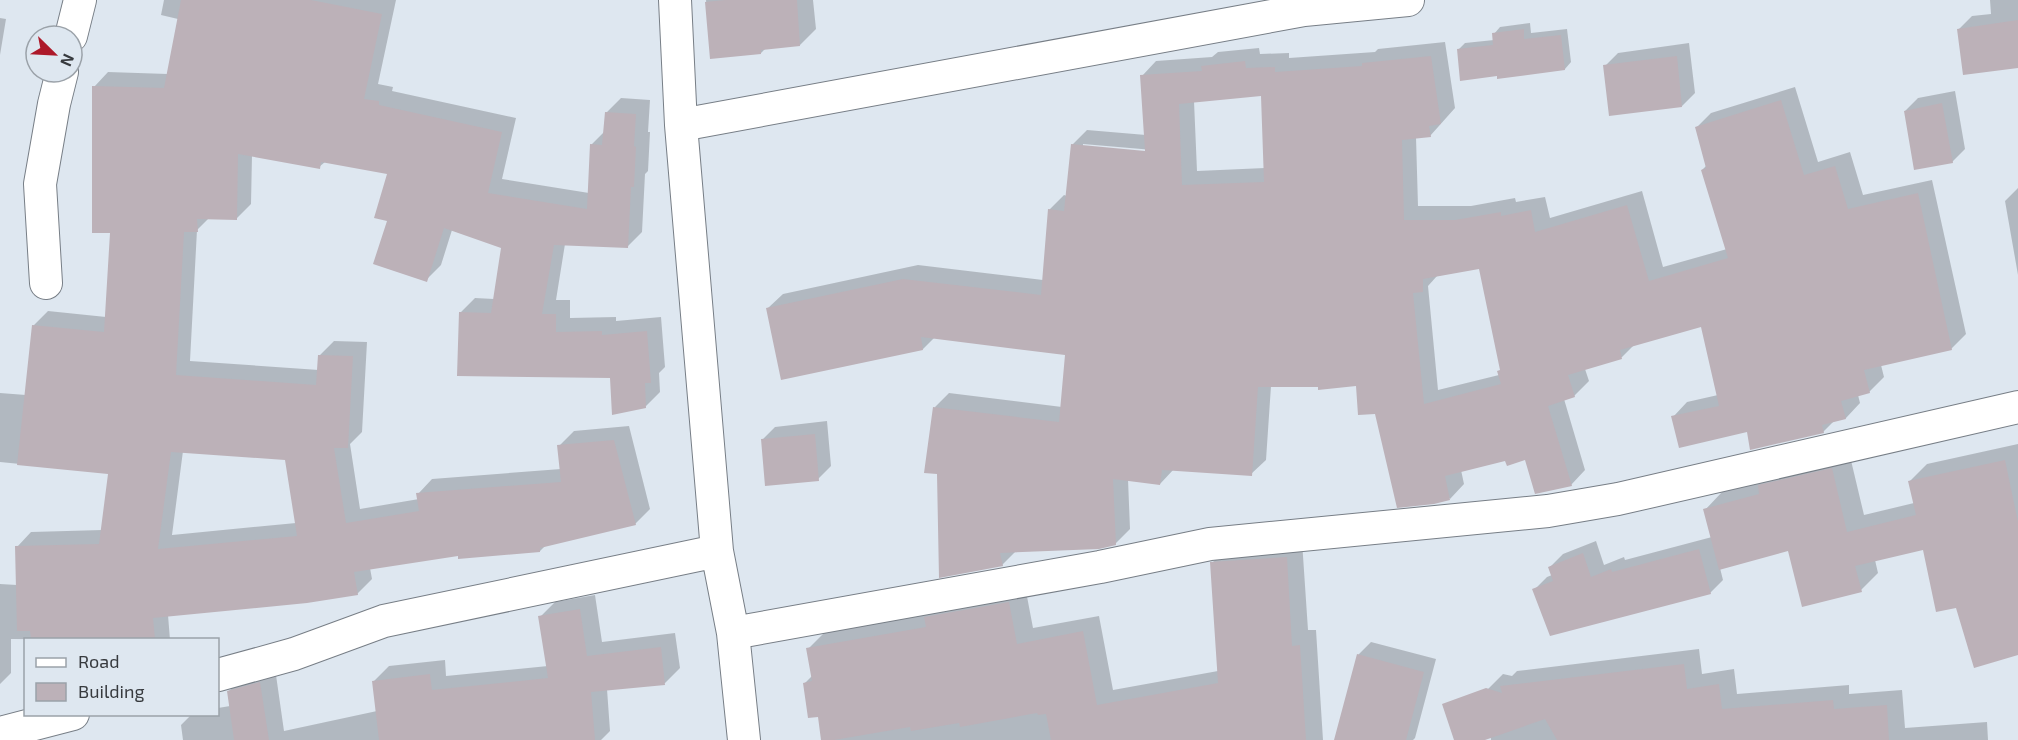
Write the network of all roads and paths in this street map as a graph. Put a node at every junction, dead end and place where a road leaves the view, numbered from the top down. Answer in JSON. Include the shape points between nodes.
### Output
{"nodes":[{"id":1,"x":80,"y":0,"type":"edge"},
{"id":2,"x":675,"y":0,"type":"edge"},
{"id":3,"x":1408,"y":0,"type":"edge"},
{"id":4,"x":1304,"y":5,"type":"edge"},
{"id":5,"x":74,"y":24,"type":"edge"},
{"id":6,"x":59,"y":84,"type":"edge"},
{"id":7,"x":681,"y":125,"type":"junction"},
{"id":8,"x":45,"y":283,"type":"dead end"},
{"id":9,"x":2018,"y":407,"type":"edge"},
{"id":10,"x":717,"y":550,"type":"junction"},
{"id":11,"x":733,"y":633,"type":"junction"},
{"id":12,"x":219,"y":675,"type":"edge"},
{"id":13,"x":65,"y":716,"type":"edge"},
{"id":14,"x":0,"y":733,"type":"edge"},
{"id":15,"x":744,"y":740,"type":"edge"}],
"edges":[{"from":1,"to":5,"type":"street"},
{"from":2,"to":7,"type":"street"},
{"from":3,"to":4,"type":"street"},
{"from":4,"to":7,"type":"street"},
{"from":6,"to":8,"type":"street","via":[[40,184]]},
{"from":7,"to":10,"type":"street"},
{"from":9,"to":11,"type":"street","via":[[1618,500],[1548,512],[1210,544]]},
{"from":10,"to":11,"type":"street"},
{"from":10,"to":12,"type":"street","via":[[384,621],[294,654]]},
{"from":11,"to":15,"type":"street"},
{"from":13,"to":14,"type":"street"}]}
